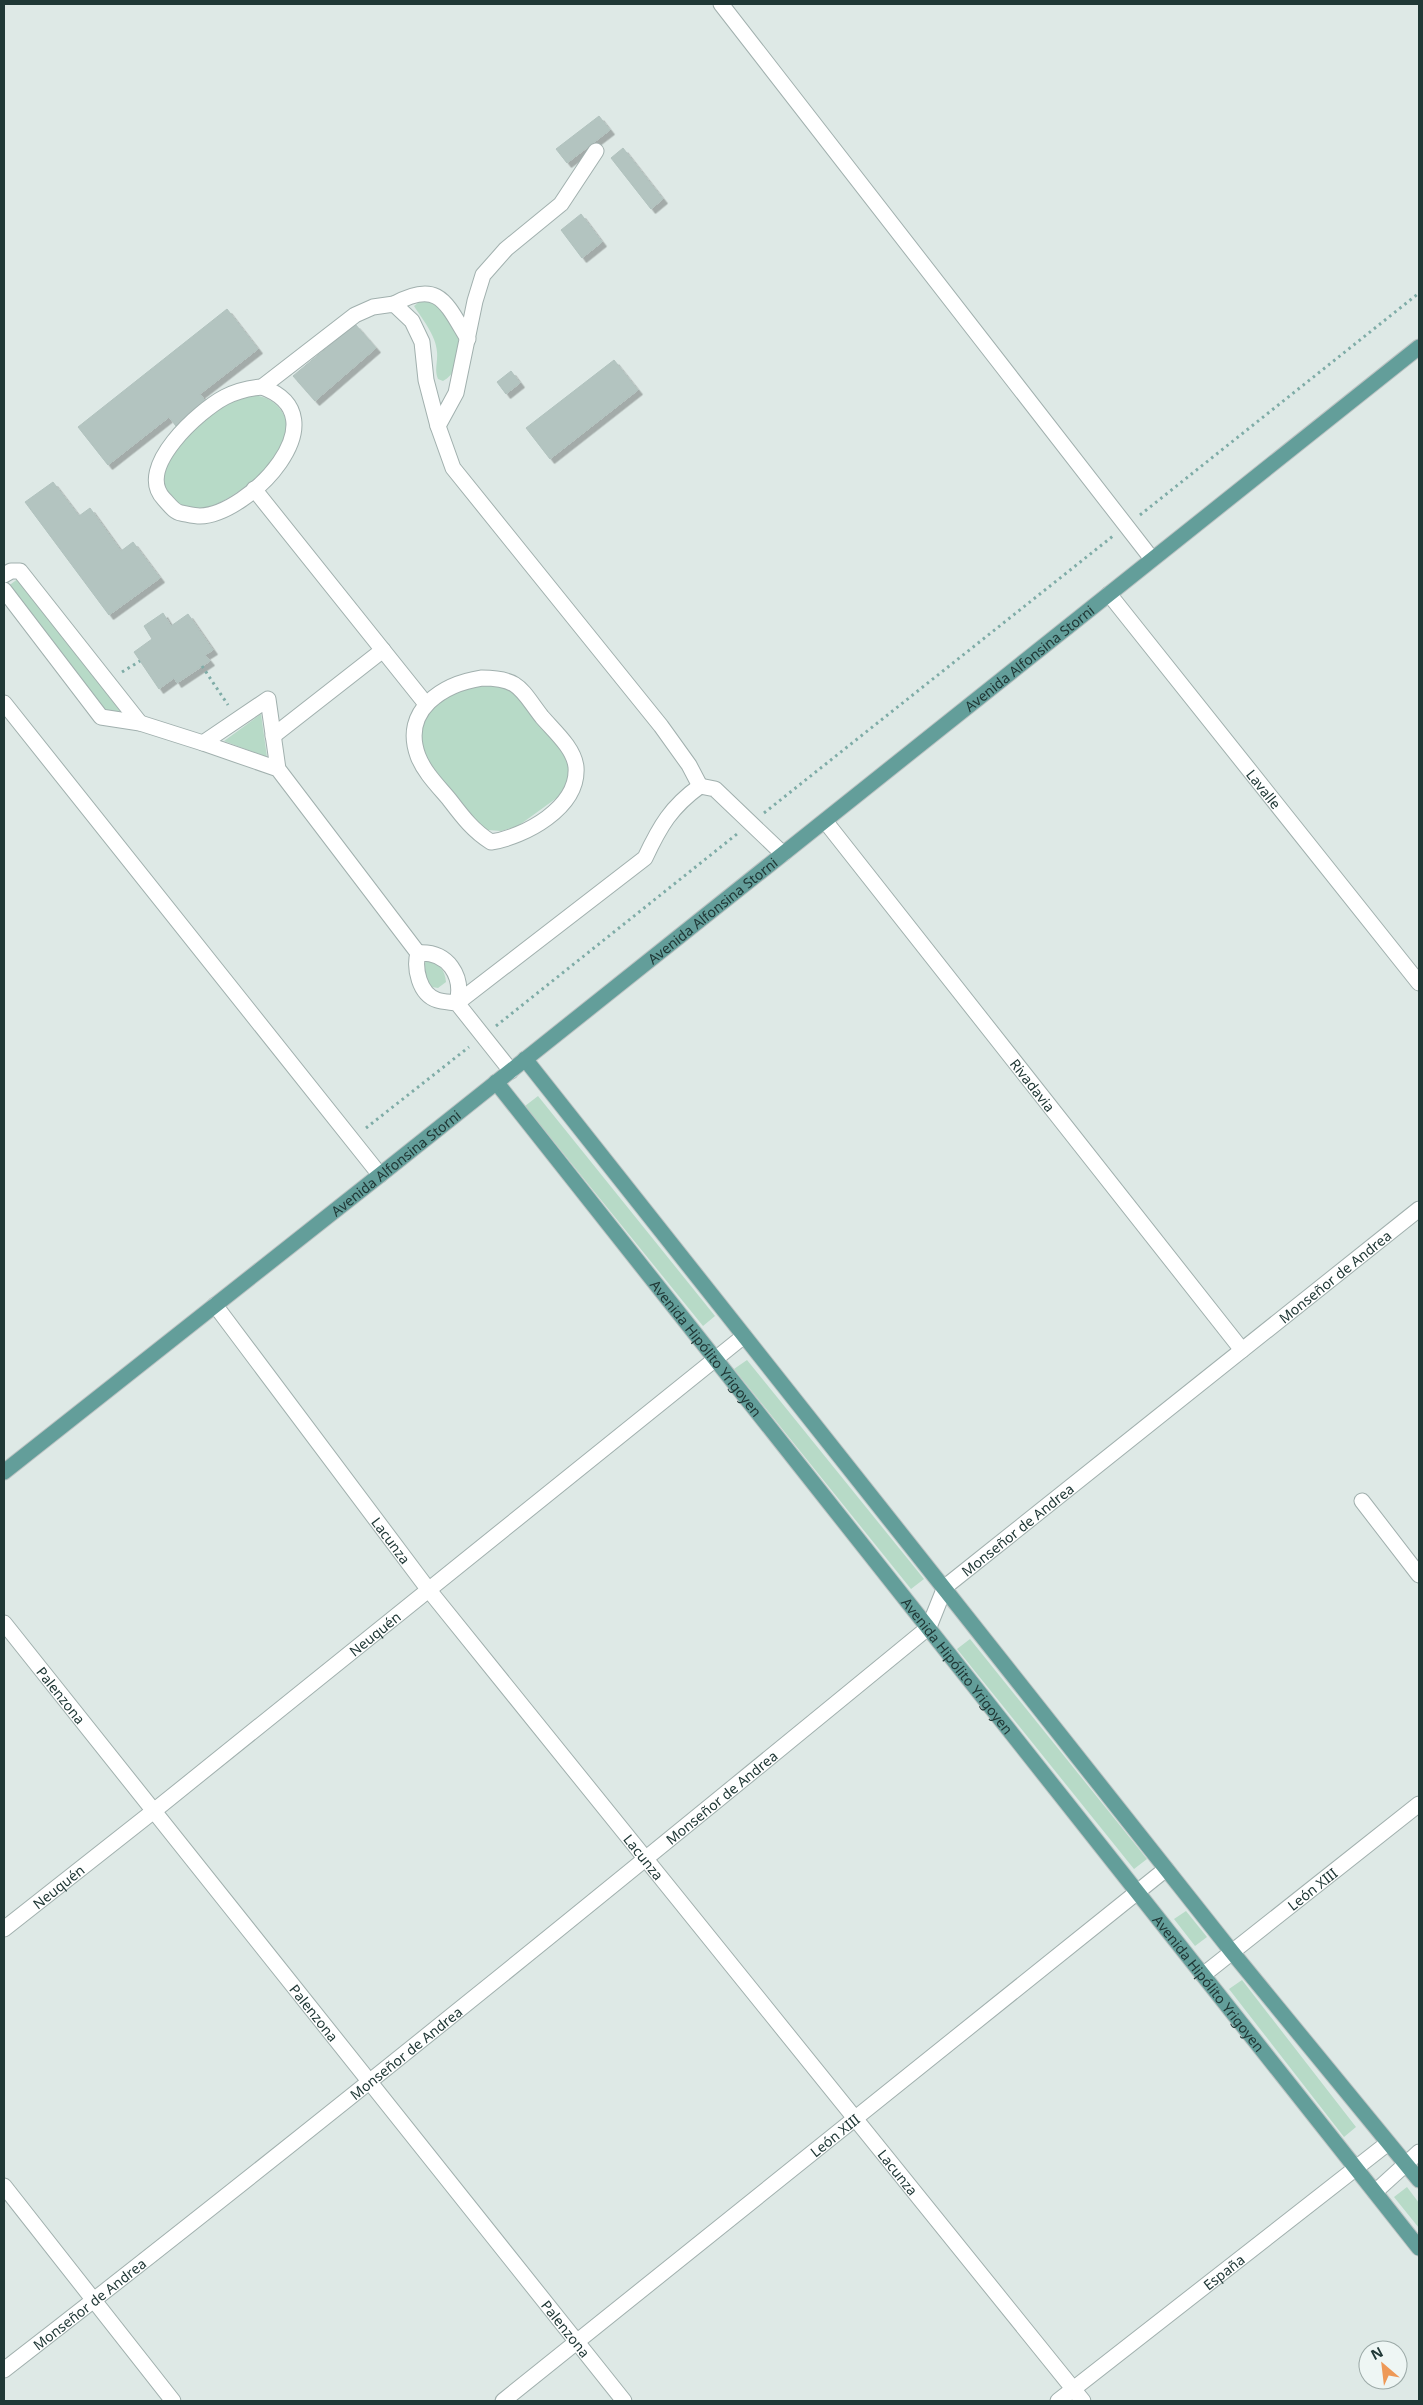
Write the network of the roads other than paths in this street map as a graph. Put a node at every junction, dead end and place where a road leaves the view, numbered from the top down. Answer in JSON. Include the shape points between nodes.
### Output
{"nodes":[{"id":1,"x":721,"y":4,"type":"edge"},
{"id":2,"x":596,"y":151,"type":"dead end"},
{"id":3,"x":394,"y":304,"type":"junction"},
{"id":4,"x":468,"y":339,"type":"junction"},
{"id":5,"x":1419,"y":347,"type":"edge"},
{"id":6,"x":262,"y":388,"type":"junction"},
{"id":7,"x":438,"y":426,"type":"junction"},
{"id":8,"x":254,"y":489,"type":"junction"},
{"id":9,"x":1152,"y":559,"type":"junction"},
{"id":10,"x":4,"y":575,"type":"edge"},
{"id":11,"x":4,"y":590,"type":"edge"},
{"id":12,"x":1109,"y":594,"type":"junction"},
{"id":13,"x":383,"y":650,"type":"junction"},
{"id":14,"x":4,"y":703,"type":"edge"},
{"id":15,"x":426,"y":704,"type":"junction"},
{"id":16,"x":140,"y":723,"type":"junction"},
{"id":17,"x":273,"y":736,"type":"junction"},
{"id":18,"x":203,"y":743,"type":"junction"},
{"id":19,"x":278,"y":769,"type":"junction"},
{"id":20,"x":700,"y":786,"type":"junction"},
{"id":21,"x":825,"y":820,"type":"junction"},
{"id":22,"x":783,"y":854,"type":"junction"},
{"id":23,"x":418,"y":953,"type":"junction"},
{"id":24,"x":1419,"y":983,"type":"edge"},
{"id":25,"x":457,"y":1003,"type":"junction"},
{"id":26,"x":525,"y":1059,"type":"junction"},
{"id":27,"x":511,"y":1071,"type":"junction"},
{"id":28,"x":496,"y":1082,"type":"junction"},
{"id":29,"x":380,"y":1175,"type":"junction"},
{"id":30,"x":1419,"y":1209,"type":"edge"},
{"id":31,"x":214,"y":1305,"type":"junction"},
{"id":32,"x":744,"y":1336,"type":"junction"},
{"id":33,"x":1242,"y":1350,"type":"junction"},
{"id":34,"x":716,"y":1359,"type":"junction"},
{"id":35,"x":4,"y":1472,"type":"edge"},
{"id":36,"x":1362,"y":1502,"type":"dead end"},
{"id":37,"x":1419,"y":1575,"type":"edge"},
{"id":38,"x":944,"y":1587,"type":"junction"},
{"id":39,"x":428,"y":1589,"type":"junction"},
{"id":40,"x":4,"y":1623,"type":"edge"},
{"id":41,"x":929,"y":1627,"type":"junction"},
{"id":42,"x":1419,"y":1804,"type":"edge"},
{"id":43,"x":155,"y":1810,"type":"junction"},
{"id":44,"x":646,"y":1860,"type":"junction"},
{"id":45,"x":1166,"y":1869,"type":"junction"},
{"id":46,"x":1137,"y":1892,"type":"junction"},
{"id":47,"x":4,"y":1929,"type":"edge"},
{"id":48,"x":1232,"y":1952,"type":"junction"},
{"id":49,"x":1203,"y":1975,"type":"junction"},
{"id":50,"x":370,"y":2082,"type":"junction"},
{"id":51,"x":855,"y":2118,"type":"junction"},
{"id":52,"x":1388,"y":2143,"type":"junction"},
{"id":53,"x":1419,"y":2152,"type":"edge"},
{"id":54,"x":1405,"y":2163,"type":"junction"},
{"id":55,"x":1355,"y":2168,"type":"junction"},
{"id":56,"x":1419,"y":2180,"type":"edge"},
{"id":57,"x":4,"y":2186,"type":"edge"},
{"id":58,"x":1375,"y":2192,"type":"junction"},
{"id":59,"x":1419,"y":2248,"type":"edge"},
{"id":60,"x":93,"y":2301,"type":"junction"},
{"id":61,"x":577,"y":2342,"type":"junction"},
{"id":62,"x":4,"y":2370,"type":"edge"},
{"id":63,"x":1078,"y":2395,"type":"edge"},
{"id":64,"x":173,"y":2401,"type":"edge"},
{"id":65,"x":503,"y":2401,"type":"edge"},
{"id":66,"x":624,"y":2401,"type":"edge"},
{"id":67,"x":1058,"y":2401,"type":"edge"}],
"edges":[{"from":1,"to":9,"type":"street"},
{"from":2,"to":4,"type":"street","via":[[560,204],[506,248],[483,275]]},
{"from":3,"to":4,"type":"street","via":[[413,294],[428,292],[439,298],[451,312]]},
{"from":3,"to":6,"type":"street","via":[[373,307],[355,315]]},
{"from":3,"to":7,"type":"street","via":[[412,321],[422,342],[426,380]]},
{"from":4,"to":7,"type":"street","via":[[456,393]]},
{"from":5,"to":9,"type":"main road","name":"Avenida Alfonsina Storni"},
{"from":6,"to":8,"type":"street","via":[[278,393],[290,408],[294,422],[292,442],[277,469]]},
{"from":6,"to":8,"type":"street","via":[[247,388],[224,398],[193,422],[164,453],[155,474],[162,496],[177,512],[201,516],[218,512]]},
{"from":7,"to":20,"type":"street","via":[[453,468],[661,726]]},
{"from":8,"to":13,"type":"street"},
{"from":9,"to":12,"type":"main road","name":"Avenida Alfonsina Storni"},
{"from":10,"to":16,"type":"street","via":[[20,571]]},
{"from":11,"to":16,"type":"street","via":[[101,717]]},
{"from":12,"to":21,"type":"main road","name":"Avenida Alfonsina Storni"},
{"from":12,"to":24,"type":"street","name":"Lavalle"},
{"from":13,"to":15,"type":"street"},
{"from":13,"to":17,"type":"street"},
{"from":14,"to":29,"type":"street"},
{"from":15,"to":15,"type":"street","via":[[417,720],[413,737],[418,756],[428,774],[476,833],[491,842],[509,840],[529,831],[564,802],[574,785],[576,767],[569,750],[515,684],[499,678],[462,681],[449,686]]},
{"from":16,"to":18,"type":"street"},
{"from":17,"to":18,"type":"street","via":[[268,699]]},
{"from":17,"to":19,"type":"street"},
{"from":18,"to":19,"type":"street"},
{"from":19,"to":23,"type":"street"},
{"from":20,"to":22,"type":"street","via":[[716,789]]},
{"from":20,"to":25,"type":"street","via":[[684,797],[660,825],[644,858]]},
{"from":21,"to":22,"type":"main road","name":"Avenida Alfonsina Storni"},
{"from":21,"to":33,"type":"street","name":"Rivadavia"},
{"from":22,"to":26,"type":"main road","name":"Avenida Alfonsina Storni"},
{"from":23,"to":25,"type":"street","via":[[416,976],[425,990],[435,1000]]},
{"from":23,"to":25,"type":"street","via":[[426,952],[443,958],[454,970],[461,989]]},
{"from":25,"to":27,"type":"street"},
{"from":26,"to":27,"type":"main road","name":"Avenida Alfonsina Storni"},
{"from":26,"to":32,"type":"main road"},
{"from":27,"to":28,"type":"main road","name":"Avenida Alfonsina Storni"},
{"from":28,"to":29,"type":"main road","name":"Avenida Alfonsina Storni"},
{"from":28,"to":34,"type":"main road","name":"Avenida Hipólito Yrigoyen"},
{"from":29,"to":31,"type":"main road","name":"Avenida Alfonsina Storni"},
{"from":30,"to":33,"type":"street","name":"Monseñor de Andrea"},
{"from":31,"to":35,"type":"main road","name":"Avenida Alfonsina Storni"},
{"from":31,"to":39,"type":"street","name":"Lacunza"},
{"from":32,"to":34,"type":"street","name":"Neuquén"},
{"from":32,"to":38,"type":"main road"},
{"from":33,"to":38,"type":"street","name":"Monseñor de Andrea"},
{"from":34,"to":39,"type":"street","name":"Neuquén"},
{"from":34,"to":41,"type":"main road","name":"Avenida Hipólito Yrigoyen"},
{"from":36,"to":37,"type":"street"},
{"from":38,"to":41,"type":"street","name":"Monseñor de Andrea"},
{"from":38,"to":45,"type":"main road"},
{"from":39,"to":43,"type":"street","name":"Neuquén"},
{"from":39,"to":44,"type":"street","name":"Lacunza"},
{"from":40,"to":43,"type":"street","name":"Palenzona"},
{"from":41,"to":44,"type":"street","name":"Monseñor de Andrea"},
{"from":41,"to":46,"type":"main road","name":"Avenida Hipólito Yrigoyen"},
{"from":42,"to":48,"type":"street","name":"León XIII"},
{"from":43,"to":47,"type":"street","name":"Neuquén"},
{"from":43,"to":50,"type":"street","name":"Palenzona"},
{"from":44,"to":50,"type":"street","name":"Monseñor de Andrea"},
{"from":44,"to":51,"type":"street","name":"Lacunza"},
{"from":45,"to":46,"type":"street","name":"León XIII"},
{"from":45,"to":48,"type":"main road"},
{"from":46,"to":49,"type":"main road","name":"Avenida Hipólito Yrigoyen"},
{"from":46,"to":51,"type":"street","name":"León XIII"},
{"from":48,"to":49,"type":"street","name":"León XIII"},
{"from":48,"to":52,"type":"main road"},
{"from":49,"to":55,"type":"main road","name":"Avenida Hipólito Yrigoyen"},
{"from":50,"to":60,"type":"street","name":"Monseñor de Andrea"},
{"from":50,"to":61,"type":"street","name":"Palenzona"},
{"from":51,"to":61,"type":"street","name":"León XIII"},
{"from":51,"to":63,"type":"street","name":"Lacunza"},
{"from":52,"to":54,"type":"main road"},
{"from":52,"to":55,"type":"street","name":"España"},
{"from":53,"to":54,"type":"street"},
{"from":54,"to":56,"type":"main road"},
{"from":54,"to":58,"type":"street"},
{"from":55,"to":58,"type":"main road","name":"Avenida Hipólito Yrigoyen"},
{"from":55,"to":63,"type":"street","name":"España"},
{"from":57,"to":60,"type":"street"},
{"from":58,"to":59,"type":"main road","name":"Avenida Hipólito Yrigoyen"},
{"from":60,"to":62,"type":"street","name":"Monseñor de Andrea"},
{"from":60,"to":64,"type":"street"},
{"from":61,"to":65,"type":"street","name":"León XIII"},
{"from":61,"to":66,"type":"street","name":"Palenzona"},
{"from":63,"to":67,"type":"street","name":"España"}]}
